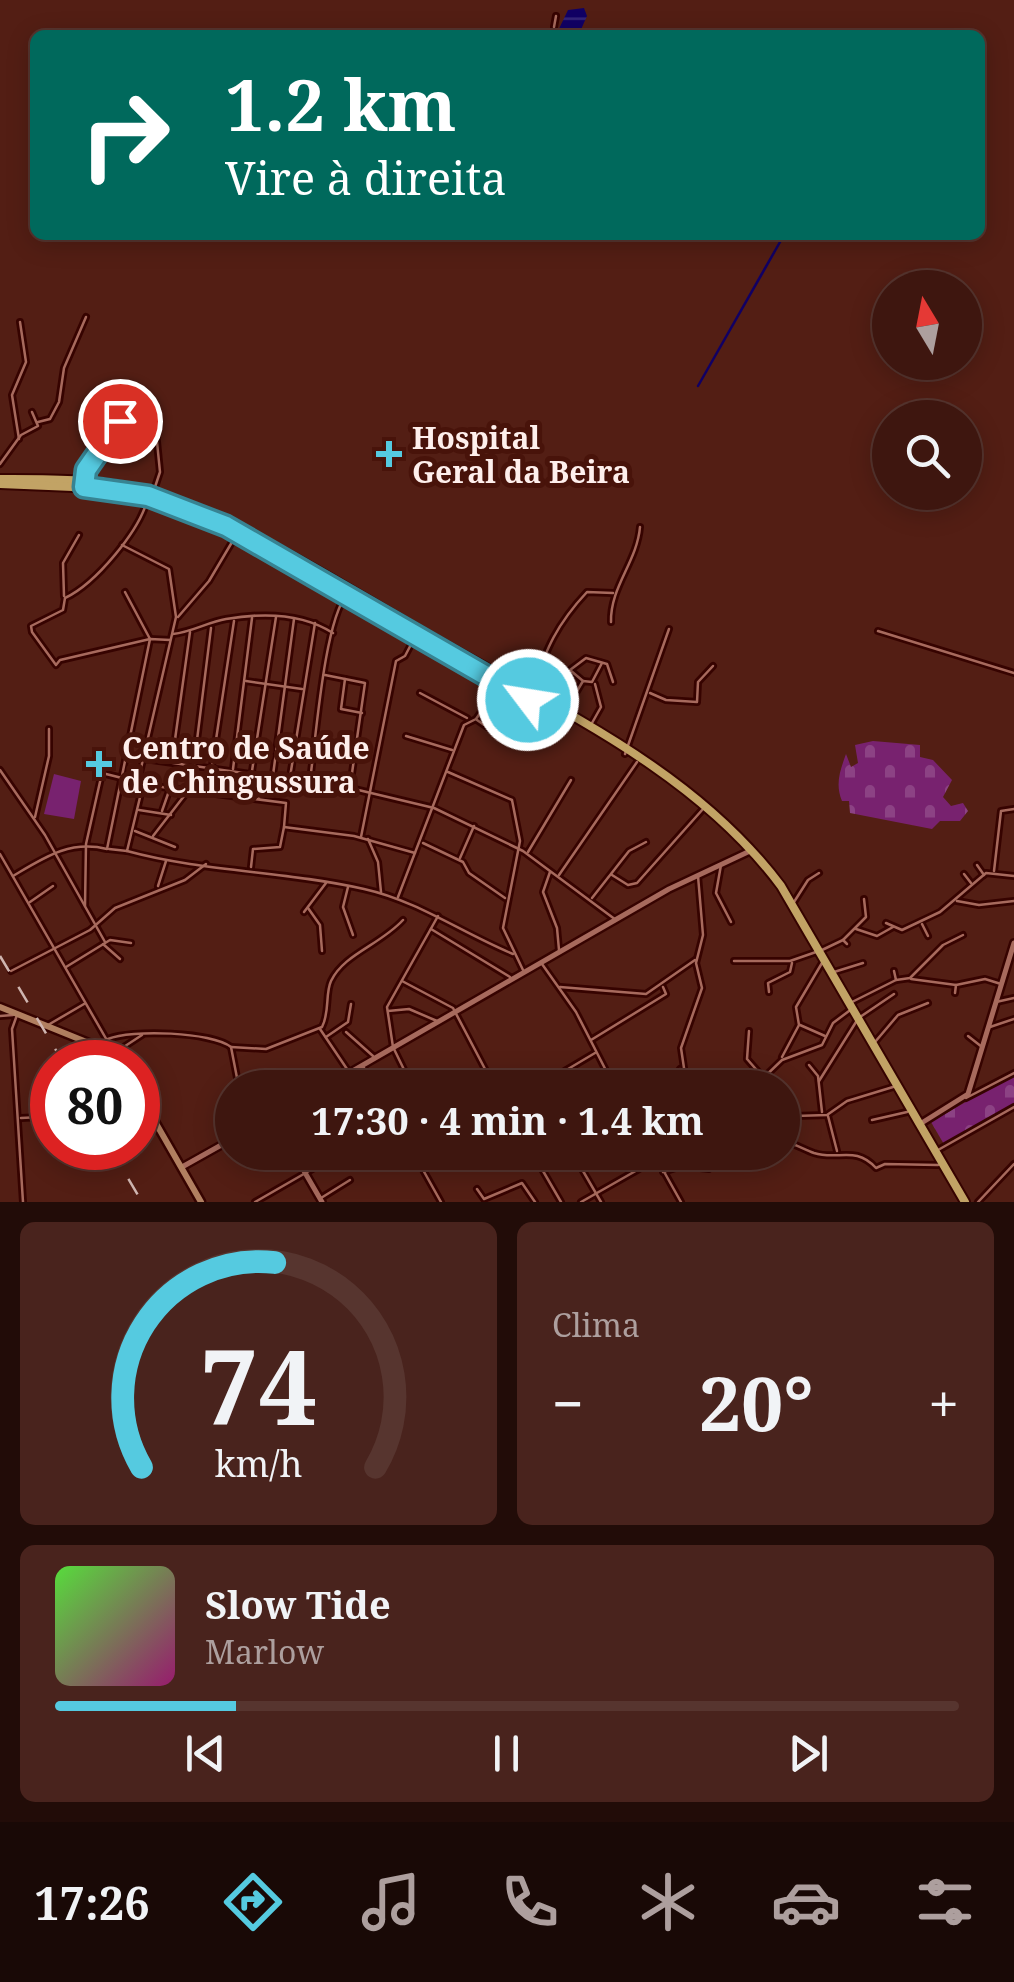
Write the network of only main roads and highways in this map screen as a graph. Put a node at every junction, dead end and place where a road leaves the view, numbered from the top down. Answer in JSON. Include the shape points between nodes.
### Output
{"nodes":[{"id":1,"x":0,"y":482,"type":"edge"},
{"id":2,"x":150,"y":495,"type":"junction"},
{"id":3,"x":559,"y":714,"type":"junction"},
{"id":4,"x":626,"y":751,"type":"junction"},
{"id":5,"x":819,"y":951,"type":"junction"},
{"id":6,"x":0,"y":1007,"type":"edge"},
{"id":7,"x":854,"y":1014,"type":"junction"},
{"id":8,"x":75,"y":1040,"type":"edge"},
{"id":9,"x":918,"y":1125,"type":"junction"},
{"id":10,"x":160,"y":1131,"type":"edge"},
{"id":11,"x":201,"y":1202,"type":"edge"},
{"id":12,"x":963,"y":1202,"type":"edge"}],
"edges":[{"from":1,"to":2,"type":"highway","via":[[84,484]]},
{"from":2,"to":3,"type":"highway","via":[[238,532]]},
{"from":2,"to":3,"type":"highway","via":[[243,531]]},
{"from":3,"to":4,"type":"highway"},
{"from":3,"to":4,"type":"highway"},
{"from":4,"to":5,"type":"highway","via":[[705,806],[750,851]]},
{"from":4,"to":5,"type":"highway","via":[[732,826],[793,904]]},
{"from":5,"to":7,"type":"highway"},
{"from":5,"to":7,"type":"highway"},
{"from":6,"to":8,"type":"main road"},
{"from":7,"to":9,"type":"highway"},
{"from":7,"to":9,"type":"highway"},
{"from":9,"to":12,"type":"highway"},
{"from":9,"to":12,"type":"highway"},
{"from":10,"to":11,"type":"main road"}]}
